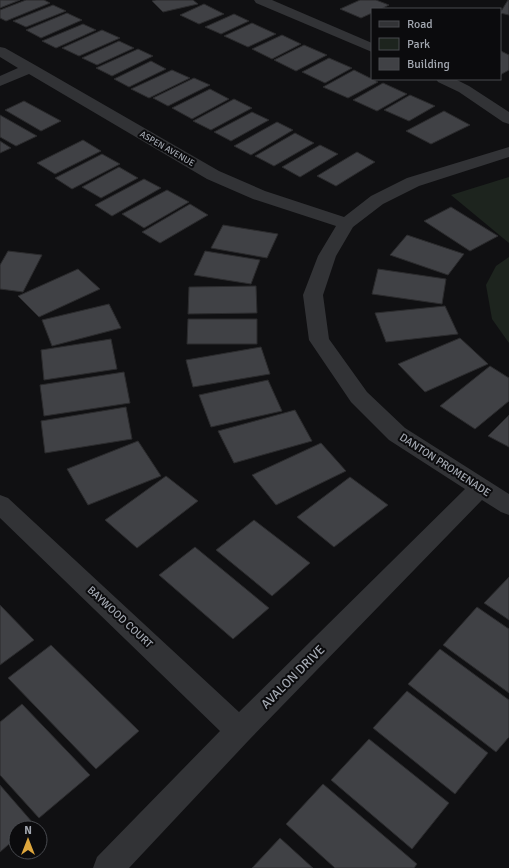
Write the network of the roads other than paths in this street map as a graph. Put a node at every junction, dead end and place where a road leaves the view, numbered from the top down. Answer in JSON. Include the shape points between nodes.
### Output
{"nodes":[{"id":1,"x":261,"y":0,"type":"edge"},
{"id":2,"x":371,"y":48,"type":"edge"},
{"id":3,"x":0,"y":50,"type":"edge"},
{"id":4,"x":30,"y":68,"type":"junction"},
{"id":5,"x":445,"y":80,"type":"edge"},
{"id":6,"x":0,"y":82,"type":"edge"},
{"id":7,"x":509,"y":118,"type":"edge"},
{"id":8,"x":509,"y":152,"type":"edge"},
{"id":9,"x":346,"y":224,"type":"junction"},
{"id":10,"x":480,"y":488,"type":"junction"},
{"id":11,"x":0,"y":504,"type":"edge"},
{"id":12,"x":509,"y":506,"type":"edge"},
{"id":13,"x":239,"y":731,"type":"junction"},
{"id":14,"x":108,"y":868,"type":"edge"}],
"edges":[{"from":1,"to":2,"type":"street"},
{"from":3,"to":4,"type":"street","name":"ASPEN AVENUE"},
{"from":4,"to":6,"type":"street"},
{"from":4,"to":9,"type":"street","name":"ASPEN AVENUE","via":[[213,175],[259,195]]},
{"from":5,"to":7,"type":"street"},
{"from":8,"to":9,"type":"street","name":"DANTON PROMENADE","via":[[413,182],[377,200]]},
{"from":9,"to":10,"type":"street","name":"DANTON PROMENADE","via":[[327,256],[314,295],[320,340],[359,397],[397,434]]},
{"from":10,"to":12,"type":"street","name":"DANTON PROMENADE"},
{"from":10,"to":13,"type":"street","name":"AVALON DRIVE"},
{"from":11,"to":13,"type":"street","name":"BAYWOOD COURT"},
{"from":13,"to":14,"type":"street","name":"AVALON DRIVE"}]}
